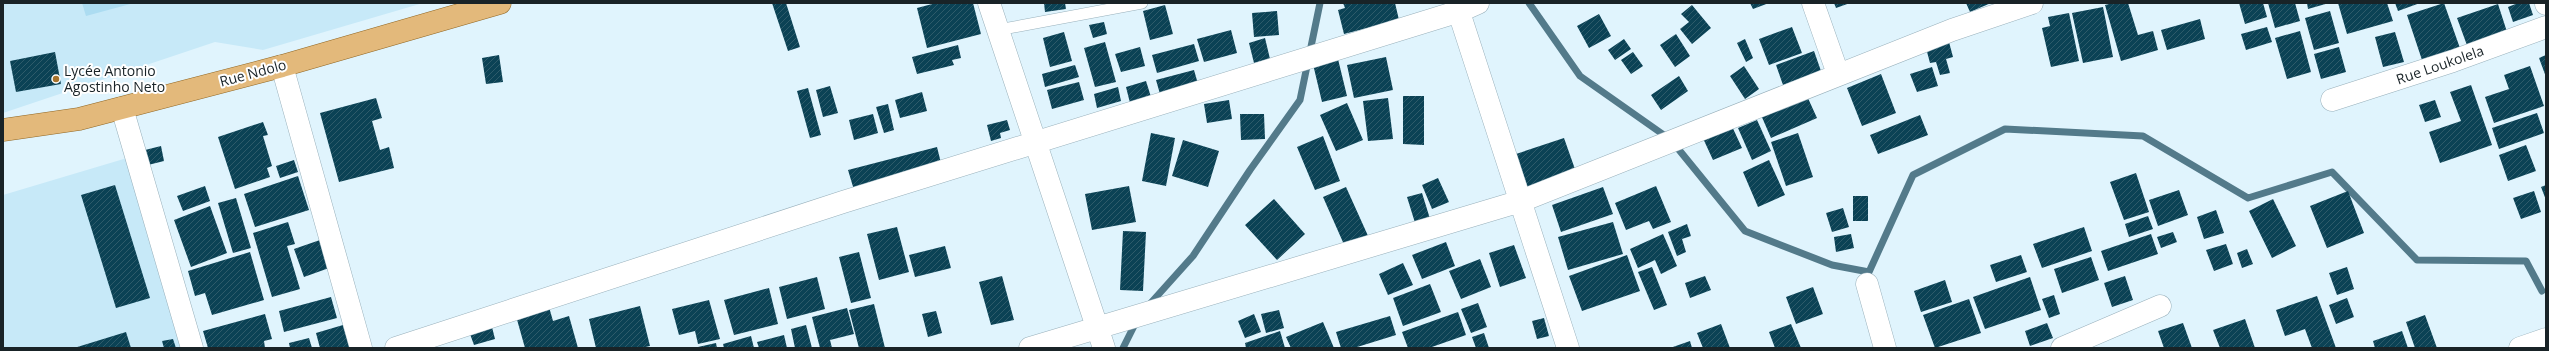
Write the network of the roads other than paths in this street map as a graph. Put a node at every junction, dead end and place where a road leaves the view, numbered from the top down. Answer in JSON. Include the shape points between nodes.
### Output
{"nodes":[{"id":1,"x":500,"y":3,"type":"edge"},
{"id":2,"x":989,"y":3,"type":"edge"},
{"id":3,"x":1142,"y":3,"type":"edge"},
{"id":4,"x":1813,"y":3,"type":"edge"},
{"id":5,"x":2032,"y":3,"type":"edge"},
{"id":6,"x":1465,"y":6,"type":"edge"},
{"id":7,"x":2546,"y":27,"type":"edge"},
{"id":8,"x":998,"y":30,"type":"junction"},
{"id":9,"x":282,"y":66,"type":"junction"},
{"id":10,"x":1838,"y":74,"type":"junction"},
{"id":11,"x":2332,"y":100,"type":"dead end"},
{"id":12,"x":122,"y":108,"type":"junction"},
{"id":13,"x":40,"y":126,"type":"junction"},
{"id":14,"x":3,"y":130,"type":"edge"},
{"id":15,"x":3,"y":142,"type":"edge"},
{"id":16,"x":1035,"y":142,"type":"junction"},
{"id":17,"x":1520,"y":201,"type":"junction"},
{"id":18,"x":1866,"y":284,"type":"dead end"},
{"id":19,"x":2160,"y":306,"type":"dead end"},
{"id":20,"x":1097,"y":328,"type":"junction"},
{"id":21,"x":2546,"y":339,"type":"edge"},
{"id":22,"x":192,"y":348,"type":"edge"},
{"id":23,"x":362,"y":348,"type":"edge"},
{"id":24,"x":396,"y":348,"type":"edge"},
{"id":25,"x":1030,"y":348,"type":"edge"},
{"id":26,"x":1104,"y":348,"type":"edge"},
{"id":27,"x":1568,"y":348,"type":"edge"},
{"id":28,"x":1885,"y":348,"type":"edge"},
{"id":29,"x":2062,"y":348,"type":"edge"},
{"id":30,"x":2520,"y":348,"type":"edge"}],
"edges":[{"from":1,"to":9,"type":"main road","name":"Rue Ndolo"},
{"from":2,"to":8,"type":"street"},
{"from":3,"to":8,"type":"lane"},
{"from":4,"to":10,"type":"street"},
{"from":5,"to":10,"type":"street","via":[[1952,30]]},
{"from":6,"to":16,"type":"street"},
{"from":6,"to":17,"type":"street"},
{"from":7,"to":11,"type":"street","name":"Rue Loukolela","via":[[2453,61]]},
{"from":8,"to":16,"type":"street"},
{"from":9,"to":12,"type":"main road","name":"Rue Ndolo"},
{"from":9,"to":23,"type":"street"},
{"from":10,"to":17,"type":"street"},
{"from":12,"to":13,"type":"main road","name":"Rue Ndolo"},
{"from":12,"to":22,"type":"street"},
{"from":13,"to":14,"type":"main road","name":"Rue Ndolo"},
{"from":13,"to":15,"type":"main road"},
{"from":16,"to":20,"type":"street"},
{"from":16,"to":24,"type":"street"},
{"from":17,"to":20,"type":"street"},
{"from":17,"to":27,"type":"street"},
{"from":18,"to":28,"type":"street"},
{"from":19,"to":29,"type":"street"},
{"from":20,"to":25,"type":"street"},
{"from":20,"to":26,"type":"street"},
{"from":21,"to":30,"type":"street"}]}
